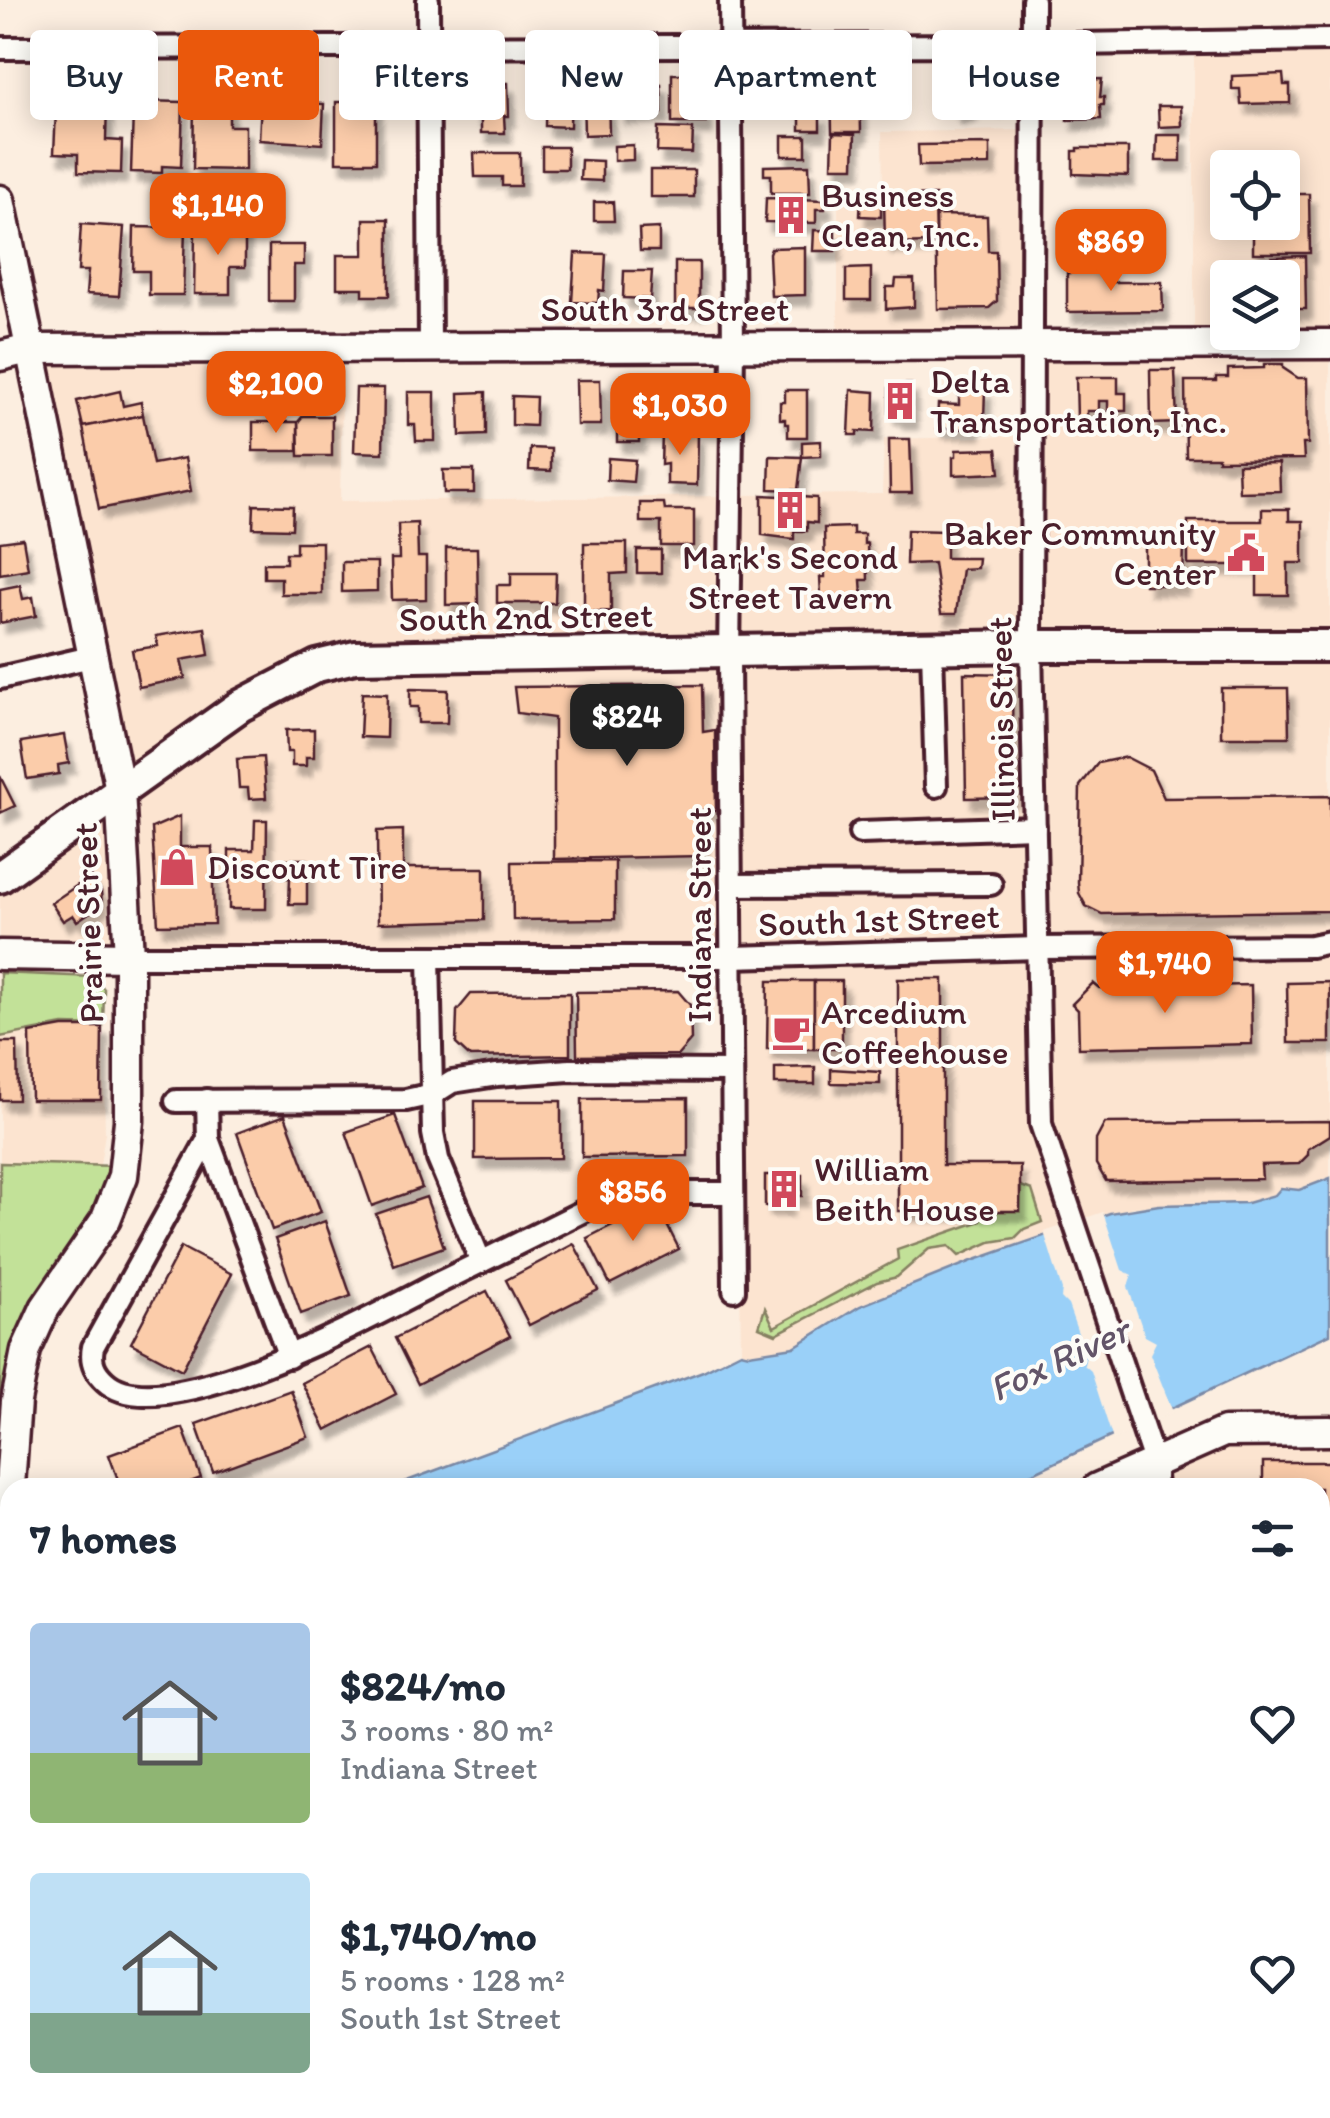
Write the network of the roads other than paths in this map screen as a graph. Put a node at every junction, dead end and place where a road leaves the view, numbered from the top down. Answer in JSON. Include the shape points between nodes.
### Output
{"nodes":[{"id":1,"x":428,"y":0,"type":"edge"},
{"id":2,"x":730,"y":0,"type":"edge"},
{"id":3,"x":1034,"y":0,"type":"edge"},
{"id":4,"x":429,"y":30,"type":"edge"},
{"id":5,"x":730,"y":30,"type":"edge"},
{"id":6,"x":1034,"y":30,"type":"edge"},
{"id":7,"x":1330,"y":40,"type":"edge"},
{"id":8,"x":1096,"y":43,"type":"edge"},
{"id":9,"x":679,"y":46,"type":"edge"},
{"id":10,"x":339,"y":47,"type":"edge"},
{"id":11,"x":505,"y":47,"type":"edge"},
{"id":12,"x":0,"y":48,"type":"edge"},
{"id":13,"x":429,"y":120,"type":"edge"},
{"id":14,"x":731,"y":120,"type":"edge"},
{"id":15,"x":1034,"y":120,"type":"edge"},
{"id":16,"x":0,"y":200,"type":"edge"},
{"id":17,"x":1033,"y":344,"type":"junction"},
{"id":18,"x":1330,"y":344,"type":"edge"},
{"id":19,"x":733,"y":347,"type":"junction"},
{"id":20,"x":430,"y":348,"type":"junction"},
{"id":21,"x":29,"y":349,"type":"junction"},
{"id":22,"x":0,"y":356,"type":"edge"},
{"id":23,"x":1032,"y":646,"type":"junction"},
{"id":24,"x":1330,"y":646,"type":"edge"},
{"id":25,"x":932,"y":648,"type":"junction"},
{"id":26,"x":729,"y":651,"type":"junction"},
{"id":27,"x":91,"y":657,"type":"junction"},
{"id":28,"x":0,"y":678,"type":"edge"},
{"id":29,"x":936,"y":786,"type":"dead end"},
{"id":30,"x":120,"y":790,"type":"junction"},
{"id":31,"x":1035,"y":826,"type":"junction"},
{"id":32,"x":860,"y":832,"type":"dead end"},
{"id":33,"x":0,"y":877,"type":"edge"},
{"id":34,"x":991,"y":884,"type":"dead end"},
{"id":35,"x":732,"y":885,"type":"junction"},
{"id":36,"x":1330,"y":942,"type":"edge"},
{"id":37,"x":1038,"y":948,"type":"junction"},
{"id":38,"x":0,"y":955,"type":"edge"},
{"id":39,"x":732,"y":957,"type":"junction"},
{"id":40,"x":129,"y":958,"type":"junction"},
{"id":41,"x":429,"y":958,"type":"junction"},
{"id":42,"x":732,"y":1071,"type":"junction"},
{"id":43,"x":433,"y":1094,"type":"junction"},
{"id":44,"x":176,"y":1100,"type":"dead end"},
{"id":45,"x":207,"y":1100,"type":"junction"},
{"id":46,"x":208,"y":1139,"type":"junction"},
{"id":47,"x":732,"y":1193,"type":"junction"},
{"id":48,"x":482,"y":1262,"type":"junction"},
{"id":49,"x":734,"y":1290,"type":"dead end"},
{"id":50,"x":288,"y":1357,"type":"junction"},
{"id":51,"x":1330,"y":1431,"type":"edge"},
{"id":52,"x":1155,"y":1474,"type":"edge"},
{"id":53,"x":10,"y":1478,"type":"edge"}],
"edges":[{"from":1,"to":4,"type":"street"},
{"from":2,"to":5,"type":"street","name":"Indiana Street"},
{"from":3,"to":6,"type":"street","name":"Illinois Street"},
{"from":7,"to":8,"type":"street"},
{"from":9,"to":11,"type":"street"},
{"from":10,"to":12,"type":"street"},
{"from":13,"to":20,"type":"street"},
{"from":14,"to":19,"type":"street","name":"Indiana Street"},
{"from":15,"to":17,"type":"street","name":"Illinois Street"},
{"from":16,"to":21,"type":"street","name":"Prairie Street"},
{"from":17,"to":18,"type":"street","name":"South 3rd Street"},
{"from":17,"to":19,"type":"street","name":"South 3rd Street"},
{"from":17,"to":23,"type":"street","name":"Illinois Street"},
{"from":19,"to":20,"type":"street","name":"South 3rd Street"},
{"from":19,"to":26,"type":"street","name":"Indiana Street"},
{"from":20,"to":21,"type":"street","name":"South 3rd Street"},
{"from":21,"to":22,"type":"street","name":"South 3rd Street"},
{"from":21,"to":27,"type":"street","name":"Prairie Street"},
{"from":23,"to":24,"type":"main road","name":"South 2nd Street"},
{"from":23,"to":25,"type":"main road","name":"South 2nd Street"},
{"from":23,"to":31,"type":"street","name":"Illinois Street"},
{"from":25,"to":26,"type":"main road","name":"South 2nd Street"},
{"from":25,"to":29,"type":"street"},
{"from":26,"to":30,"type":"main road","name":"South 2nd Street","via":[[355,657],[289,678]]},
{"from":26,"to":35,"type":"street","name":"Indiana Street"},
{"from":27,"to":28,"type":"street"},
{"from":27,"to":30,"type":"street","name":"Prairie Street"},
{"from":30,"to":33,"type":"main road","name":"South 2nd Street"},
{"from":30,"to":40,"type":"street","name":"Prairie Street"},
{"from":31,"to":32,"type":"street"},
{"from":31,"to":37,"type":"street","name":"Illinois Street"},
{"from":34,"to":35,"type":"street"},
{"from":35,"to":39,"type":"street","name":"Indiana Street"},
{"from":36,"to":37,"type":"street","name":"South 1st Street"},
{"from":37,"to":39,"type":"street","name":"South 1st Street"},
{"from":37,"to":52,"type":"street","name":"Illinois Street","via":[[1041,1124]]},
{"from":38,"to":40,"type":"street"},
{"from":39,"to":41,"type":"street","name":"South 1st Street"},
{"from":39,"to":42,"type":"street","name":"Indiana Street"},
{"from":40,"to":41,"type":"street","name":"South 1st Street"},
{"from":40,"to":53,"type":"street","name":"Prairie Street","via":[[129,1121],[122,1176],[106,1219],[44,1308],[26,1350]]},
{"from":41,"to":43,"type":"street"},
{"from":42,"to":43,"type":"street","via":[[497,1075],[452,1082]]},
{"from":42,"to":47,"type":"street","name":"Indiana Street"},
{"from":43,"to":45,"type":"street","via":[[406,1100]]},
{"from":43,"to":48,"type":"street","via":[[438,1159]]},
{"from":44,"to":45,"type":"street"},
{"from":45,"to":46,"type":"street"},
{"from":46,"to":50,"type":"street"},
{"from":46,"to":50,"type":"street","via":[[90,1358],[108,1385],[138,1393],[202,1386]]},
{"from":47,"to":48,"type":"street","via":[[612,1197]]},
{"from":47,"to":49,"type":"street","name":"Indiana Street"},
{"from":48,"to":50,"type":"street"},
{"from":51,"to":52,"type":"street","via":[[1224,1432]]}]}
